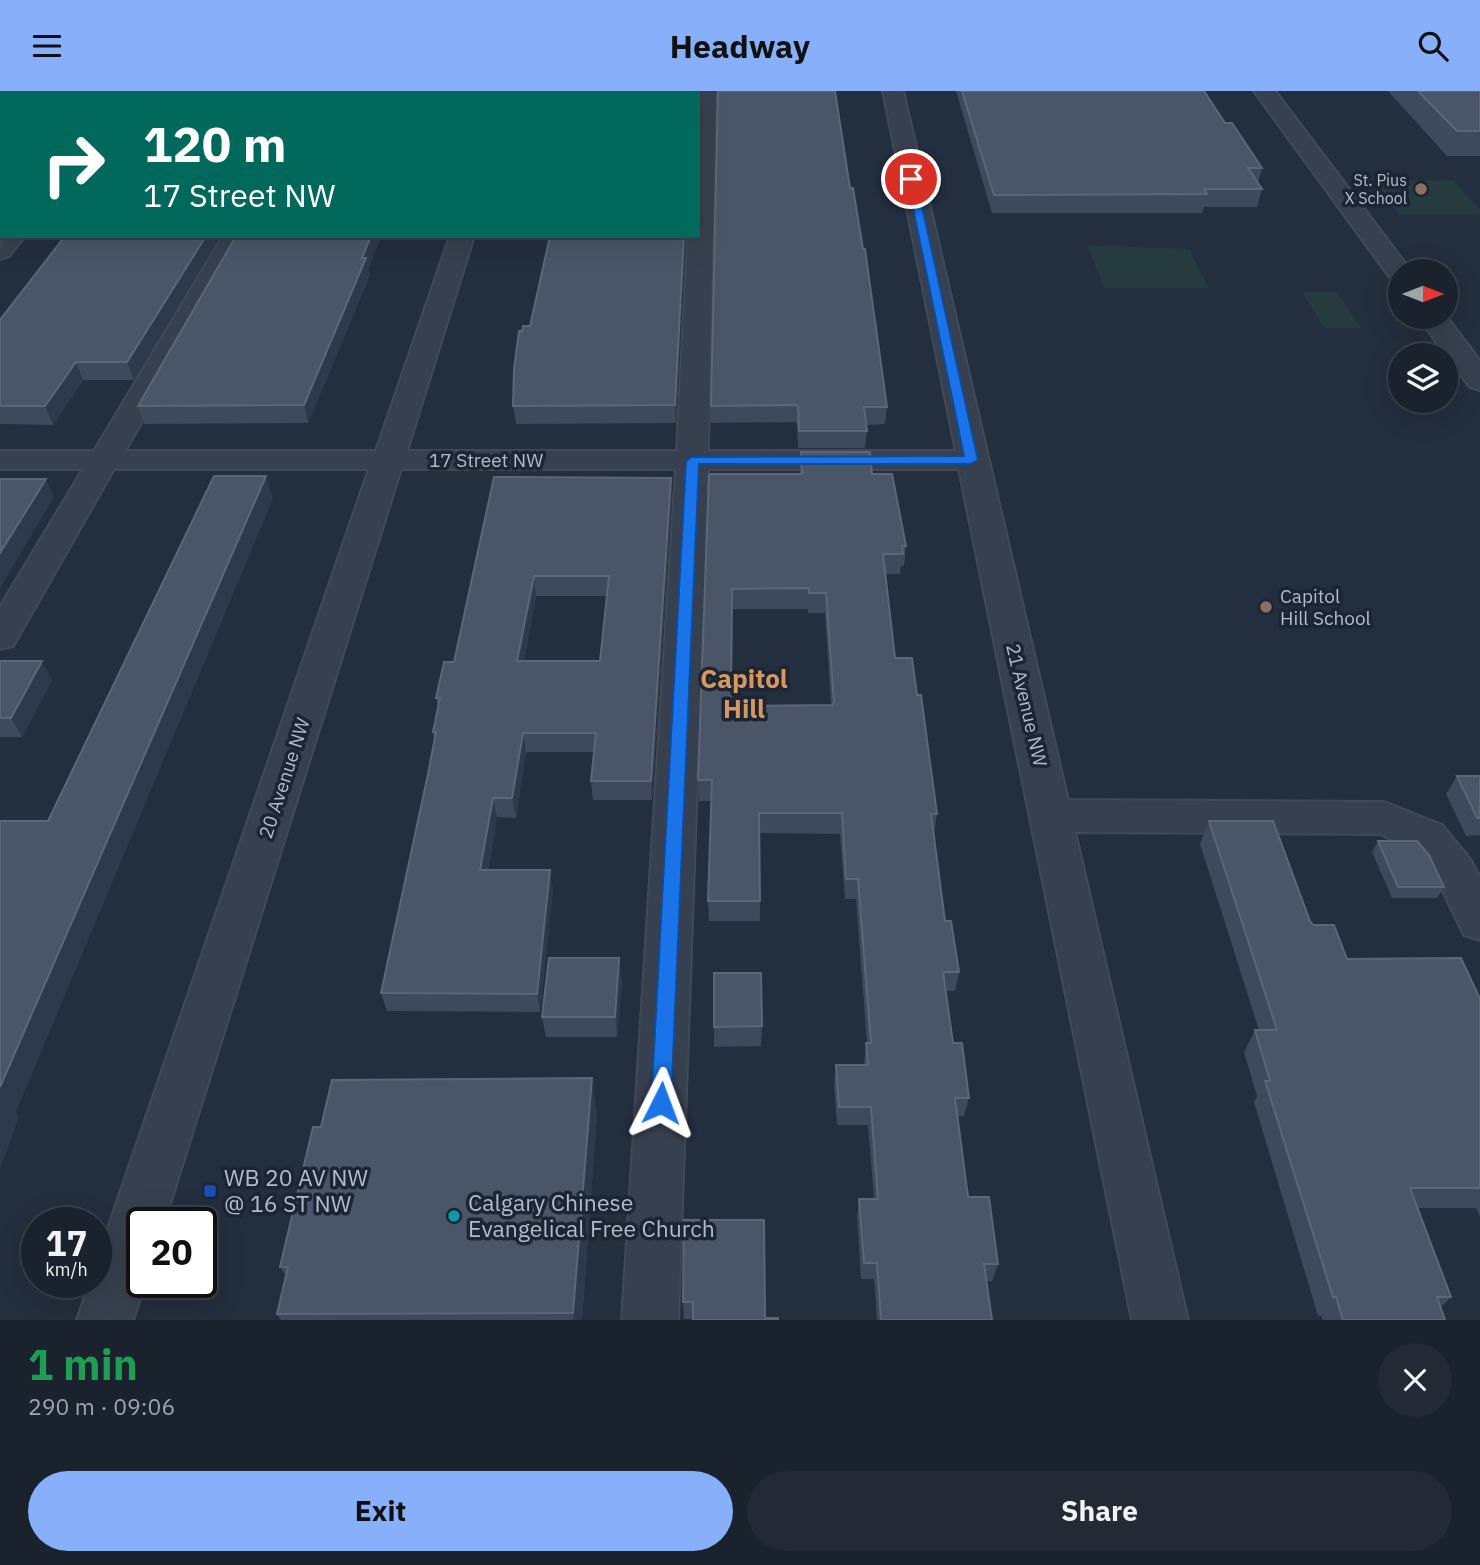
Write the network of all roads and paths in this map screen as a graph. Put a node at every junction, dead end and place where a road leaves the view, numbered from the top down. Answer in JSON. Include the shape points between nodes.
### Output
{"nodes":[{"id":1,"x":706,"y":91,"type":"edge"},
{"id":2,"x":892,"y":91,"type":"edge"},
{"id":3,"x":1264,"y":91,"type":"edge"},
{"id":4,"x":235,"y":238,"type":"edge"},
{"id":5,"x":462,"y":238,"type":"edge"},
{"id":6,"x":1389,"y":259,"type":"edge"},
{"id":7,"x":1441,"y":329,"type":"edge"},
{"id":8,"x":1480,"y":381,"type":"edge"},
{"id":9,"x":390,"y":459,"type":"junction"},
{"id":10,"x":0,"y":460,"type":"edge"},
{"id":11,"x":104,"y":460,"type":"junction"},
{"id":12,"x":971,"y":460,"type":"junction"},
{"id":13,"x":692,"y":461,"type":"junction"},
{"id":14,"x":0,"y":637,"type":"edge"},
{"id":15,"x":1052,"y":816,"type":"junction"},
{"id":16,"x":1480,"y":922,"type":"edge"},
{"id":17,"x":105,"y":1320,"type":"edge"},
{"id":18,"x":650,"y":1320,"type":"edge"},
{"id":19,"x":1160,"y":1320,"type":"edge"}],
"edges":[{"from":1,"to":13,"type":"street"},
{"from":2,"to":12,"type":"street","name":"21 Avenue NW"},
{"from":3,"to":6,"type":"street"},
{"from":4,"to":11,"type":"street"},
{"from":5,"to":9,"type":"street","name":"20 Avenue NW"},
{"from":7,"to":8,"type":"street"},
{"from":9,"to":11,"type":"street","name":"17 Street NW"},
{"from":9,"to":13,"type":"street","name":"17 Street NW"},
{"from":9,"to":17,"type":"street","name":"20 Avenue NW"},
{"from":10,"to":11,"type":"street","name":"17 Street NW"},
{"from":11,"to":14,"type":"street"},
{"from":12,"to":13,"type":"street","name":"17 Street NW"},
{"from":12,"to":15,"type":"street","name":"21 Avenue NW"},
{"from":13,"to":18,"type":"street"},
{"from":15,"to":16,"type":"street","via":[[1384,817],[1427,837],[1455,871]]},
{"from":15,"to":19,"type":"street","name":"21 Avenue NW"}]}
